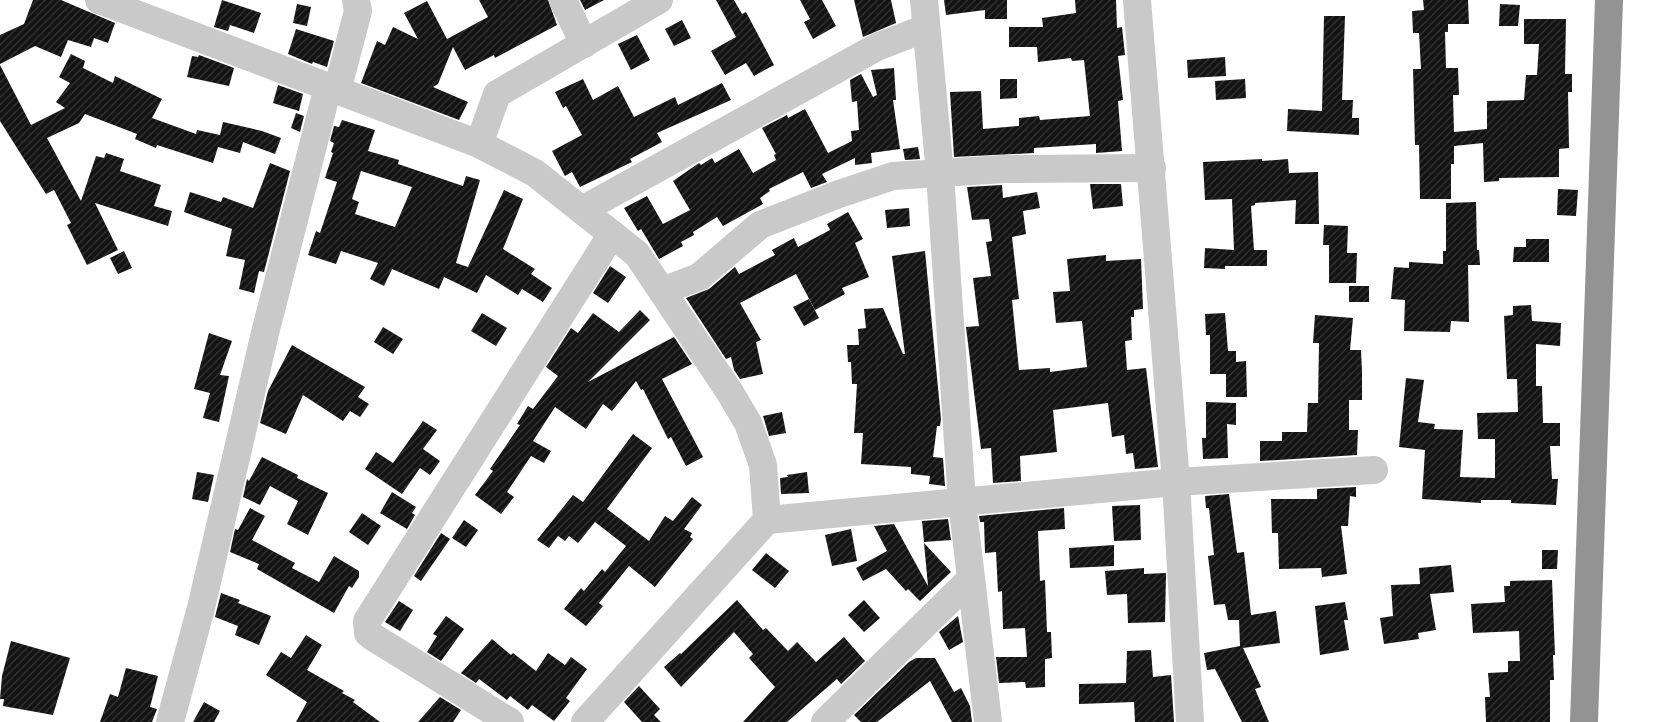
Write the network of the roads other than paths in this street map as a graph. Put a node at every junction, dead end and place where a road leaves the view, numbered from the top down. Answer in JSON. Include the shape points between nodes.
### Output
{"nodes":[{"id":1,"x":99,"y":0,"type":"edge"},
{"id":2,"x":356,"y":0,"type":"edge"},
{"id":3,"x":563,"y":0,"type":"edge"},
{"id":4,"x":659,"y":0,"type":"edge"},
{"id":5,"x":924,"y":0,"type":"edge"},
{"id":6,"x":1137,"y":0,"type":"edge"},
{"id":7,"x":1609,"y":0,"type":"edge"},
{"id":8,"x":926,"y":28,"type":"junction"},
{"id":9,"x":584,"y":44,"type":"junction"},
{"id":10,"x":332,"y":89,"type":"junction"},
{"id":11,"x":479,"y":144,"type":"junction"},
{"id":12,"x":1152,"y":168,"type":"junction"},
{"id":13,"x":940,"y":174,"type":"junction"},
{"id":14,"x":582,"y":210,"type":"junction"},
{"id":15,"x":612,"y":234,"type":"junction"},
{"id":16,"x":662,"y":291,"type":"junction"},
{"id":17,"x":1374,"y":470,"type":"dead end"},
{"id":18,"x":1176,"y":482,"type":"junction"},
{"id":19,"x":962,"y":502,"type":"junction"},
{"id":20,"x":767,"y":520,"type":"junction"},
{"id":21,"x":970,"y":580,"type":"junction"},
{"id":22,"x":170,"y":722,"type":"edge"},
{"id":23,"x":510,"y":722,"type":"edge"},
{"id":24,"x":585,"y":722,"type":"edge"},
{"id":25,"x":824,"y":722,"type":"edge"},
{"id":26,"x":988,"y":722,"type":"edge"},
{"id":27,"x":1190,"y":722,"type":"edge"},
{"id":28,"x":1584,"y":722,"type":"edge"}],
"edges":[{"from":1,"to":10,"type":"street"},
{"from":2,"to":10,"type":"street","via":[[358,11]]},
{"from":3,"to":9,"type":"street"},
{"from":4,"to":9,"type":"street"},
{"from":5,"to":8,"type":"street"},
{"from":6,"to":12,"type":"street"},
{"from":7,"to":28,"type":"highway"},
{"from":8,"to":13,"type":"street"},
{"from":8,"to":14,"type":"street","via":[[877,47]]},
{"from":9,"to":11,"type":"street","via":[[497,94]]},
{"from":10,"to":11,"type":"street"},
{"from":10,"to":22,"type":"street","via":[[265,333],[201,608]]},
{"from":11,"to":14,"type":"street","via":[[535,173]]},
{"from":12,"to":13,"type":"street","via":[[1005,169]]},
{"from":12,"to":18,"type":"street"},
{"from":13,"to":16,"type":"street","via":[[893,176],[760,225],[700,277]]},
{"from":13,"to":19,"type":"street"},
{"from":14,"to":15,"type":"street"},
{"from":15,"to":16,"type":"street","via":[[637,254]]},
{"from":15,"to":23,"type":"street","via":[[367,621],[368,633],[373,638]]},
{"from":16,"to":20,"type":"street","via":[[748,423],[763,465]]},
{"from":17,"to":18,"type":"street"},
{"from":18,"to":19,"type":"street"},
{"from":18,"to":27,"type":"street"},
{"from":19,"to":20,"type":"street"},
{"from":19,"to":21,"type":"street"},
{"from":20,"to":24,"type":"street"},
{"from":21,"to":25,"type":"street"},
{"from":21,"to":26,"type":"street"}]}
